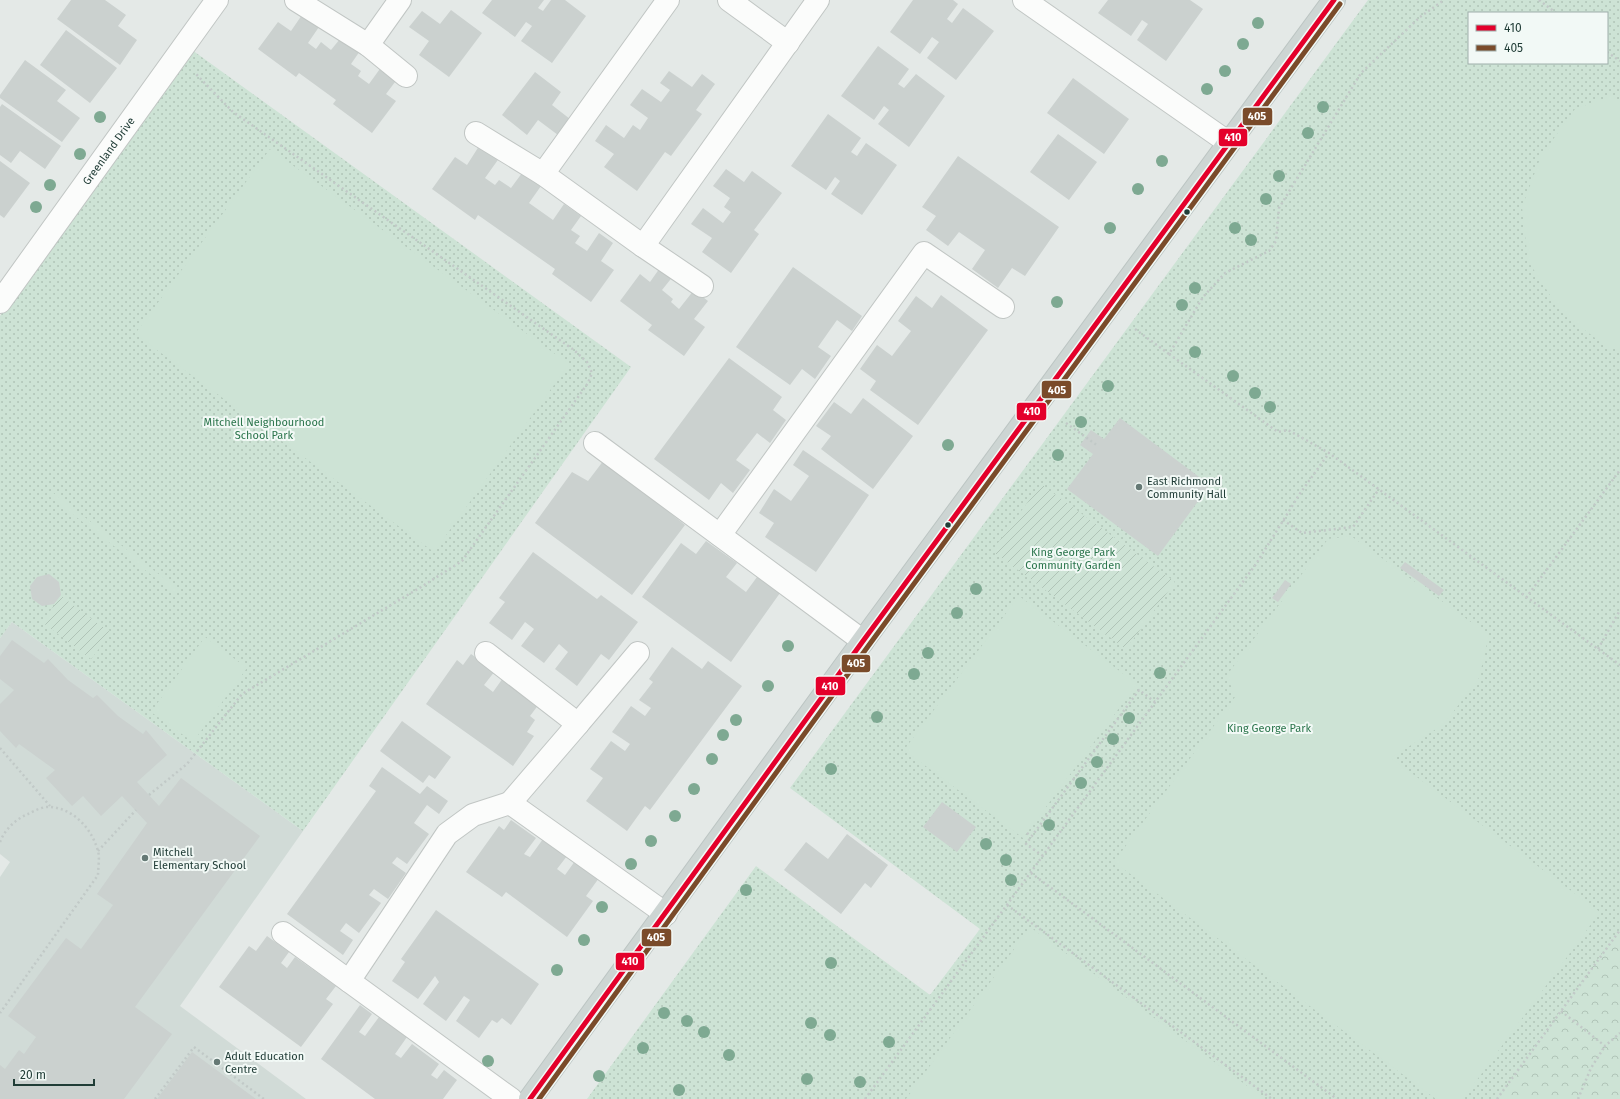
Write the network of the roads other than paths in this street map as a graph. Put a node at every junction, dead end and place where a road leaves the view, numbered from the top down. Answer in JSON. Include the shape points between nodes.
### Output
{"nodes":[{"id":1,"x":217,"y":0,"type":"edge"},
{"id":2,"x":296,"y":0,"type":"edge"},
{"id":3,"x":400,"y":0,"type":"edge"},
{"id":4,"x":668,"y":0,"type":"edge"},
{"id":5,"x":728,"y":0,"type":"edge"},
{"id":6,"x":818,"y":0,"type":"edge"},
{"id":7,"x":1024,"y":0,"type":"edge"},
{"id":8,"x":1334,"y":0,"type":"edge"},
{"id":9,"x":1050,"y":8,"type":"edge"},
{"id":10,"x":788,"y":43,"type":"junction"},
{"id":11,"x":368,"y":44,"type":"junction"},
{"id":12,"x":406,"y":76,"type":"dead end"},
{"id":13,"x":476,"y":133,"type":"dead end"},
{"id":14,"x":1229,"y":143,"type":"junction"},
{"id":15,"x":543,"y":174,"type":"junction"},
{"id":16,"x":643,"y":246,"type":"junction"},
{"id":17,"x":702,"y":286,"type":"dead end"},
{"id":18,"x":0,"y":302,"type":"edge"},
{"id":19,"x":1003,"y":307,"type":"dead end"},
{"id":20,"x":595,"y":443,"type":"dead end"},
{"id":21,"x":720,"y":535,"type":"junction"},
{"id":22,"x":863,"y":641,"type":"junction"},
{"id":23,"x":486,"y":653,"type":"dead end"},
{"id":24,"x":638,"y":653,"type":"dead end"},
{"id":25,"x":578,"y":724,"type":"junction"},
{"id":26,"x":510,"y":803,"type":"junction"},
{"id":27,"x":666,"y":914,"type":"junction"},
{"id":28,"x":283,"y":933,"type":"dead end"},
{"id":29,"x":349,"y":981,"type":"junction"},
{"id":30,"x":511,"y":1099,"type":"edge"},
{"id":31,"x":530,"y":1099,"type":"edge"}],
"edges":[{"from":1,"to":18,"type":"street","name":"Greenland Drive"},
{"from":2,"to":11,"type":"street"},
{"from":3,"to":11,"type":"street"},
{"from":4,"to":15,"type":"street"},
{"from":5,"to":10,"type":"street"},
{"from":6,"to":10,"type":"street"},
{"from":7,"to":9,"type":"street"},
{"from":8,"to":14,"type":"main road"},
{"from":9,"to":14,"type":"street"},
{"from":10,"to":16,"type":"street"},
{"from":11,"to":12,"type":"street"},
{"from":13,"to":15,"type":"street"},
{"from":14,"to":22,"type":"main road"},
{"from":15,"to":16,"type":"street"},
{"from":16,"to":17,"type":"street"},
{"from":19,"to":21,"type":"street","via":[[924,253]]},
{"from":20,"to":21,"type":"street"},
{"from":21,"to":22,"type":"street"},
{"from":22,"to":27,"type":"main road"},
{"from":23,"to":25,"type":"street"},
{"from":24,"to":25,"type":"street"},
{"from":25,"to":26,"type":"street"},
{"from":26,"to":27,"type":"street"},
{"from":26,"to":29,"type":"street","via":[[473,815],[447,834]]},
{"from":27,"to":31,"type":"main road"},
{"from":28,"to":29,"type":"street"},
{"from":29,"to":30,"type":"street"}]}
